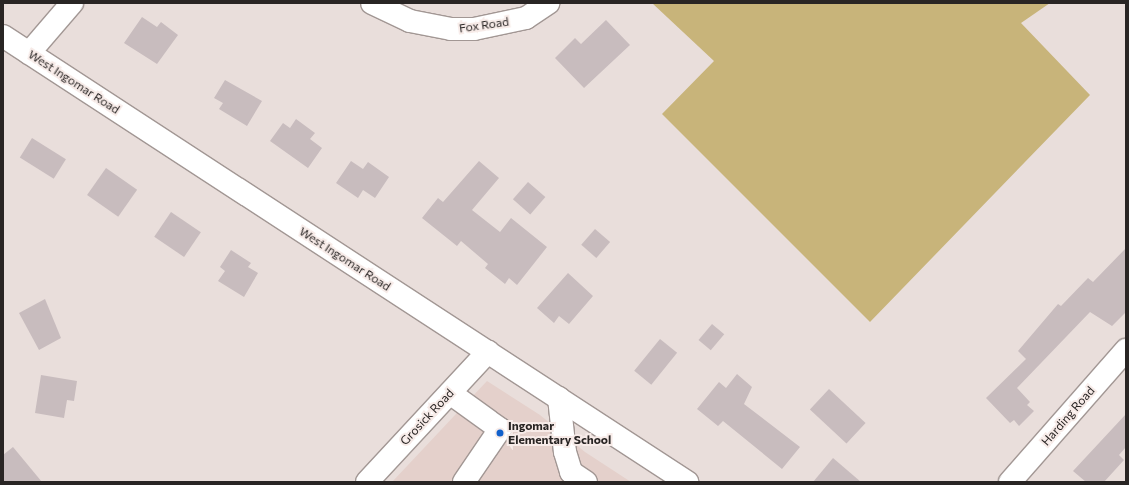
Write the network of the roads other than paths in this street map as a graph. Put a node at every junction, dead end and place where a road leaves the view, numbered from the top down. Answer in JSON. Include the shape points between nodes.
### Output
{"nodes":[{"id":1,"x":72,"y":3,"type":"edge"},
{"id":2,"x":372,"y":3,"type":"edge"},
{"id":3,"x":548,"y":3,"type":"edge"},
{"id":4,"x":3,"y":36,"type":"edge"},
{"id":5,"x":29,"y":53,"type":"junction"},
{"id":6,"x":1126,"y":350,"type":"edge"},
{"id":7,"x":488,"y":352,"type":"junction"},
{"id":8,"x":450,"y":393,"type":"junction"},
{"id":9,"x":559,"y":398,"type":"junction"},
{"id":10,"x":372,"y":480,"type":"edge"},
{"id":11,"x":464,"y":482,"type":"edge"},
{"id":12,"x":586,"y":482,"type":"edge"},
{"id":13,"x":687,"y":482,"type":"edge"},
{"id":14,"x":1010,"y":482,"type":"edge"}],
"edges":[{"from":1,"to":5,"type":"main road"},
{"from":2,"to":3,"type":"main road","name":"Fox Road","via":[[410,21],[451,29],[474,29],[526,18]]},
{"from":4,"to":5,"type":"main road","name":"West Ingomar Road"},
{"from":5,"to":7,"type":"main road","name":"West Ingomar Road"},
{"from":6,"to":14,"type":"main road","name":"Harding Road"},
{"from":7,"to":8,"type":"main road","name":"Grosick Road"},
{"from":7,"to":9,"type":"main road","name":"West Ingomar Road"},
{"from":8,"to":10,"type":"main road","name":"Grosick Road"},
{"from":8,"to":11,"type":"main road","via":[[500,429]]},
{"from":9,"to":12,"type":"main road","via":[[565,452],[571,472]]},
{"from":9,"to":13,"type":"main road","name":"West Ingomar Road"}]}
